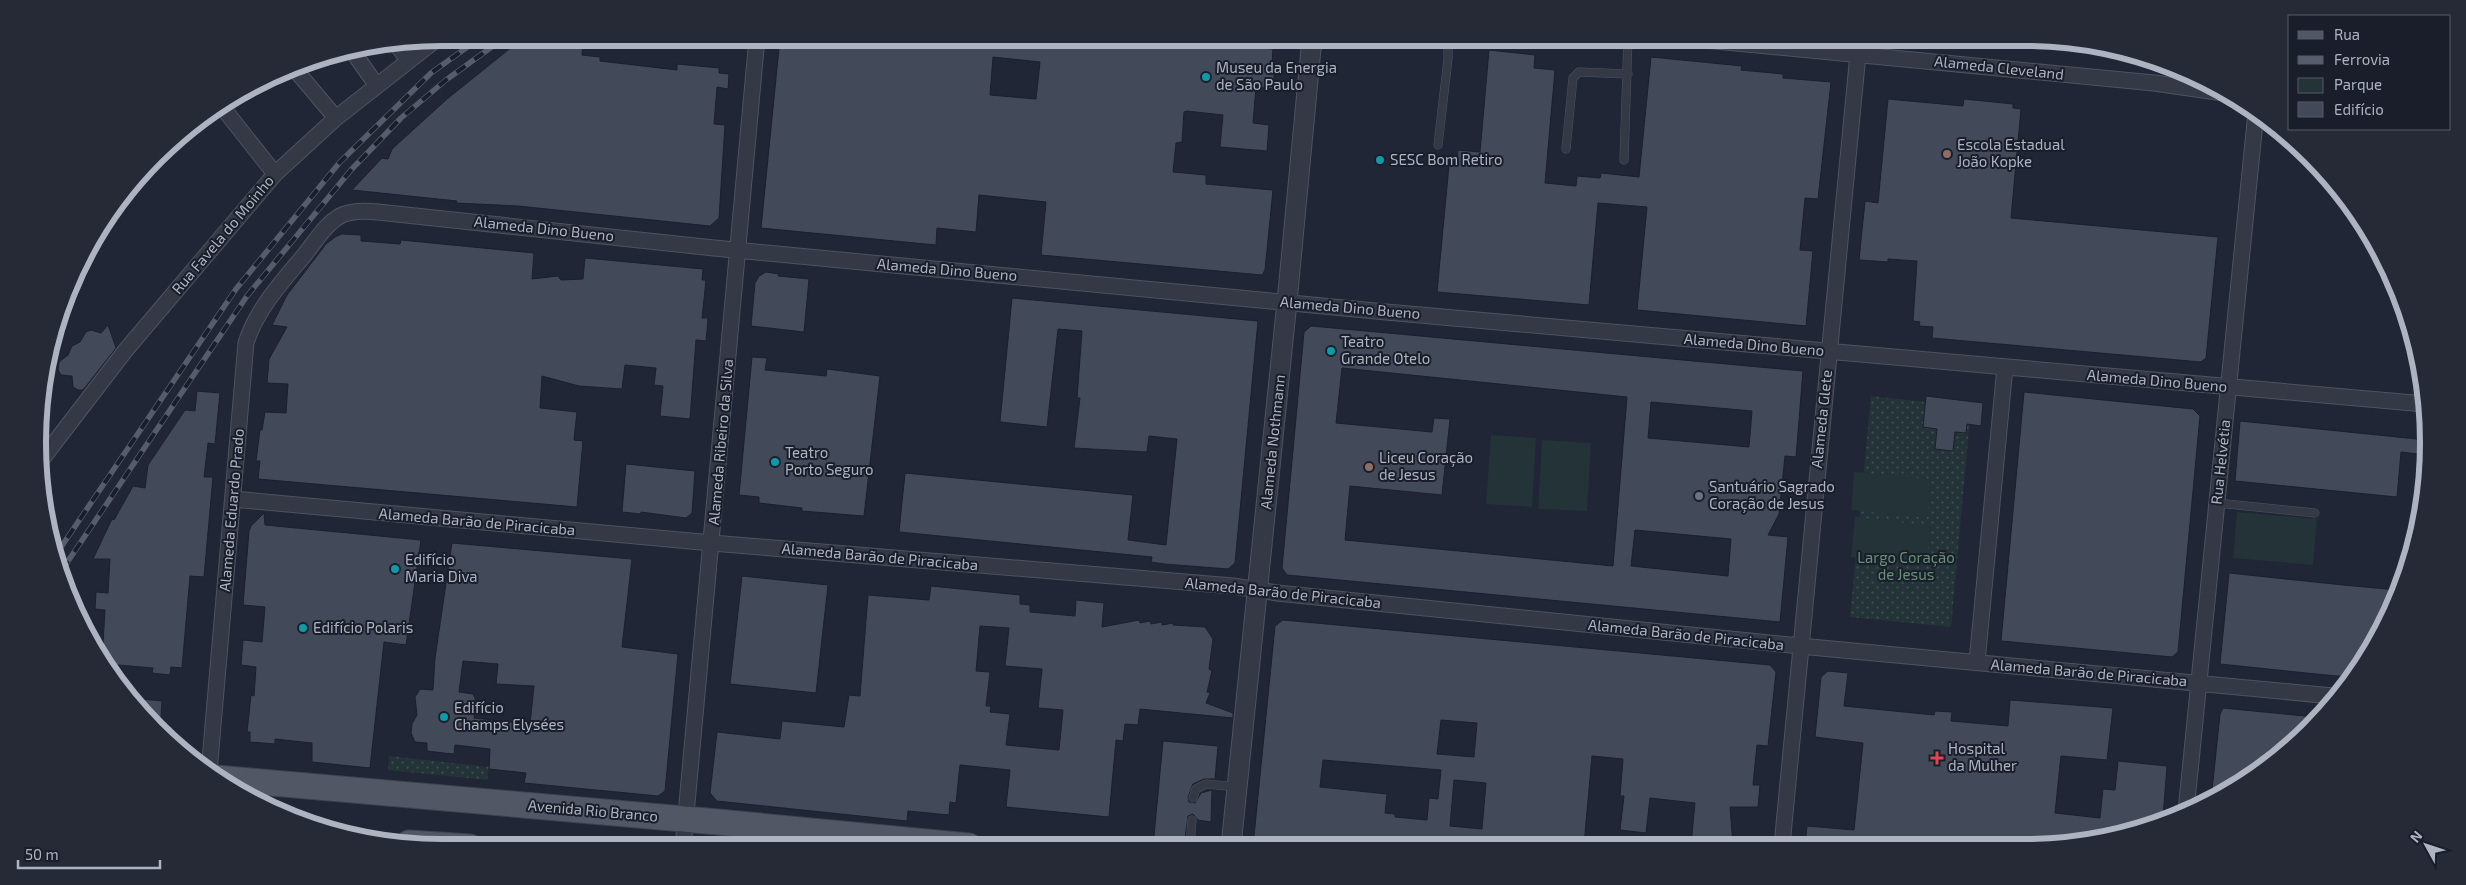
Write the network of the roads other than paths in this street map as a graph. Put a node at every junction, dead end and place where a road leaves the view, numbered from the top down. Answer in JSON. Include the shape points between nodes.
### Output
{"nodes":[{"id":1,"x":757,"y":46,"type":"edge"},
{"id":2,"x":1311,"y":46,"type":"edge"},
{"id":3,"x":1448,"y":46,"type":"edge"},
{"id":4,"x":1628,"y":46,"type":"edge"},
{"id":5,"x":1771,"y":46,"type":"edge"},
{"id":6,"x":426,"y":47,"type":"edge"},
{"id":7,"x":400,"y":49,"type":"edge"},
{"id":8,"x":1858,"y":54,"type":"junction"},
{"id":9,"x":355,"y":56,"type":"edge"},
{"id":10,"x":408,"y":60,"type":"junction"},
{"id":11,"x":298,"y":73,"type":"edge"},
{"id":12,"x":1628,"y":74,"type":"junction"},
{"id":13,"x":377,"y":86,"type":"junction"},
{"id":14,"x":2205,"y":90,"type":"edge"},
{"id":15,"x":225,"y":111,"type":"edge"},
{"id":16,"x":336,"y":118,"type":"junction"},
{"id":17,"x":2255,"y":121,"type":"edge"},
{"id":18,"x":1438,"y":145,"type":"dead end"},
{"id":19,"x":1566,"y":149,"type":"dead end"},
{"id":20,"x":1624,"y":160,"type":"dead end"},
{"id":21,"x":275,"y":174,"type":"junction"},
{"id":22,"x":738,"y":250,"type":"junction"},
{"id":23,"x":298,"y":263,"type":"joint"},
{"id":24,"x":1287,"y":302,"type":"junction"},
{"id":25,"x":1829,"y":352,"type":"junction"},
{"id":26,"x":2005,"y":367,"type":"junction"},
{"id":27,"x":2228,"y":387,"type":"junction"},
{"id":28,"x":2417,"y":403,"type":"edge"},
{"id":29,"x":46,"y":452,"type":"edge"},
{"id":30,"x":233,"y":499,"type":"junction"},
{"id":31,"x":2217,"y":503,"type":"junction"},
{"id":32,"x":2315,"y":513,"type":"dead end"},
{"id":33,"x":712,"y":543,"type":"junction"},
{"id":34,"x":1257,"y":590,"type":"junction"},
{"id":35,"x":1800,"y":646,"type":"junction"},
{"id":36,"x":1977,"y":662,"type":"junction"},
{"id":37,"x":2199,"y":683,"type":"junction"},
{"id":38,"x":2328,"y":696,"type":"edge"},
{"id":39,"x":210,"y":763,"type":"edge"},
{"id":40,"x":234,"y":780,"type":"edge"},
{"id":41,"x":1237,"y":787,"type":"junction"},
{"id":42,"x":1193,"y":798,"type":"dead end"},
{"id":43,"x":2187,"y":804,"type":"edge"},
{"id":44,"x":686,"y":819,"type":"junction"},
{"id":45,"x":1192,"y":820,"type":"dead end"},
{"id":46,"x":684,"y":839,"type":"edge"},
{"id":47,"x":896,"y":839,"type":"edge"},
{"id":48,"x":1191,"y":839,"type":"edge"},
{"id":49,"x":1232,"y":839,"type":"edge"},
{"id":50,"x":1783,"y":839,"type":"edge"}],
"edges":[{"from":1,"to":22,"type":"street","name":"Alameda Ribeiro da Silva"},
{"from":2,"to":24,"type":"street","name":"Alameda Nothmann"},
{"from":3,"to":18,"type":"lane"},
{"from":4,"to":12,"type":"lane"},
{"from":5,"to":8,"type":"street","name":"Alameda Cleveland"},
{"from":6,"to":10,"type":"street","name":"Rua Favela do Moinho"},
{"from":7,"to":10,"type":"street"},
{"from":8,"to":14,"type":"street","name":"Alameda Cleveland"},
{"from":8,"to":25,"type":"street","name":"Alameda Glete"},
{"from":9,"to":13,"type":"street"},
{"from":10,"to":13,"type":"street","name":"Rua Favela do Moinho"},
{"from":11,"to":16,"type":"street"},
{"from":12,"to":19,"type":"lane","via":[[1579,72],[1573,78]]},
{"from":12,"to":20,"type":"lane"},
{"from":13,"to":16,"type":"street","name":"Rua Favela do Moinho"},
{"from":15,"to":21,"type":"street"},
{"from":16,"to":21,"type":"street","name":"Rua Favela do Moinho"},
{"from":17,"to":27,"type":"street","name":"Rua Helvétia"},
{"from":21,"to":29,"type":"street","name":"Rua Favela do Moinho","via":[[125,351]]},
{"from":22,"to":23,"type":"street","name":"Alameda Dino Bueno","via":[[363,211],[339,216]]},
{"from":22,"to":24,"type":"street","name":"Alameda Dino Bueno"},
{"from":22,"to":33,"type":"street","name":"Alameda Ribeiro da Silva"},
{"from":23,"to":30,"type":"street","name":"Alameda Eduardo Prado","via":[[268,299],[246,343]]},
{"from":24,"to":25,"type":"street","name":"Alameda Dino Bueno"},
{"from":24,"to":34,"type":"street","name":"Alameda Nothmann"},
{"from":25,"to":26,"type":"street","name":"Alameda Dino Bueno"},
{"from":25,"to":35,"type":"street","name":"Alameda Glete"},
{"from":26,"to":27,"type":"street","name":"Alameda Dino Bueno"},
{"from":26,"to":36,"type":"street"},
{"from":27,"to":28,"type":"street","name":"Alameda Dino Bueno"},
{"from":27,"to":31,"type":"street","name":"Rua Helvétia"},
{"from":30,"to":33,"type":"street","name":"Alameda Barão de Piracicaba"},
{"from":30,"to":39,"type":"street","name":"Alameda Eduardo Prado"},
{"from":31,"to":32,"type":"lane"},
{"from":31,"to":37,"type":"street","name":"Rua Helvétia"},
{"from":33,"to":34,"type":"street","name":"Alameda Barão de Piracicaba"},
{"from":33,"to":44,"type":"street","name":"Alameda Ribeiro da Silva"},
{"from":34,"to":35,"type":"street","name":"Alameda Barão de Piracicaba"},
{"from":34,"to":41,"type":"street","name":"Alameda Nothmann"},
{"from":35,"to":36,"type":"street","name":"Alameda Barão de Piracicaba"},
{"from":35,"to":50,"type":"street","name":"Alameda Glete"},
{"from":36,"to":37,"type":"street","name":"Alameda Barão de Piracicaba"},
{"from":37,"to":38,"type":"street","name":"Alameda Barão de Piracicaba"},
{"from":37,"to":43,"type":"street","name":"Rua Helvétia"},
{"from":40,"to":44,"type":"main road","name":"Avenida Rio Branco"},
{"from":41,"to":42,"type":"lane","via":[[1206,784],[1196,789]]},
{"from":41,"to":49,"type":"street","name":"Alameda Nothmann"},
{"from":44,"to":46,"type":"street","name":"Alameda Ribeiro da Silva"},
{"from":44,"to":47,"type":"main road","name":"Avenida Rio Branco"},
{"from":45,"to":48,"type":"lane"}]}
